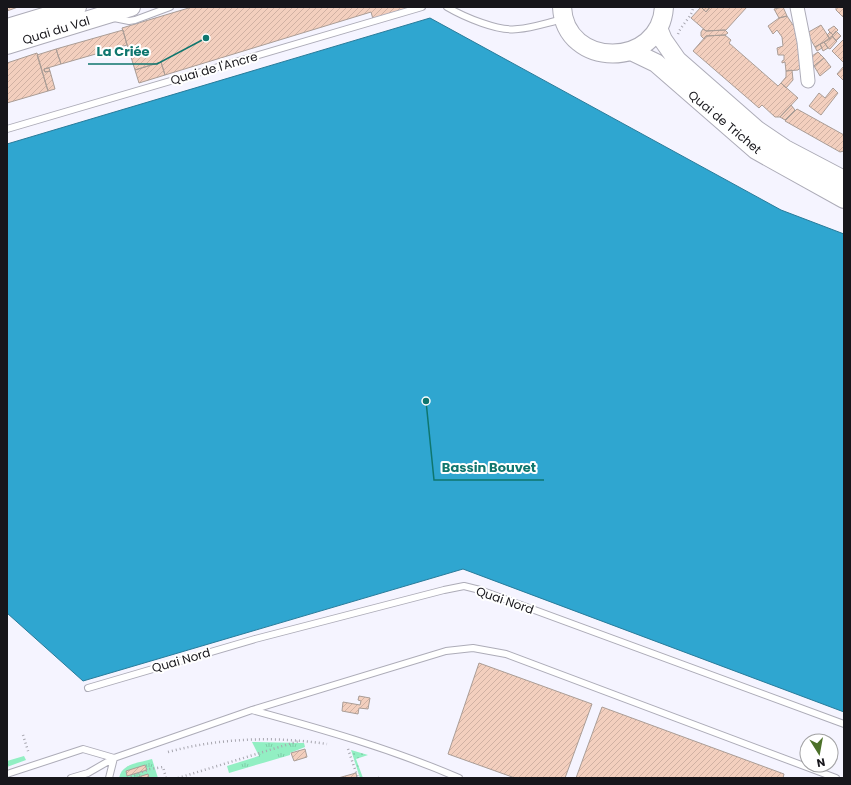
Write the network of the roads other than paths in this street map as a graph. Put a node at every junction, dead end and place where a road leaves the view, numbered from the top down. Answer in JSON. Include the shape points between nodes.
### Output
{"nodes":[{"id":1,"x":76,"y":7,"type":"edge"},
{"id":2,"x":131,"y":7,"type":"edge"},
{"id":3,"x":170,"y":7,"type":"edge"},
{"id":4,"x":422,"y":7,"type":"edge"},
{"id":5,"x":447,"y":7,"type":"edge"},
{"id":6,"x":664,"y":7,"type":"edge"},
{"id":7,"x":796,"y":7,"type":"edge"},
{"id":8,"x":109,"y":11,"type":"edge"},
{"id":9,"x":563,"y":13,"type":"edge"},
{"id":10,"x":7,"y":28,"type":"edge"},
{"id":11,"x":658,"y":28,"type":"junction"},
{"id":12,"x":7,"y":45,"type":"edge"},
{"id":13,"x":631,"y":51,"type":"junction"},
{"id":14,"x":808,"y":81,"type":"dead end"},
{"id":15,"x":7,"y":129,"type":"edge"},
{"id":16,"x":844,"y":180,"type":"edge"},
{"id":17,"x":844,"y":198,"type":"edge"},
{"id":18,"x":88,"y":688,"type":"dead end"},
{"id":19,"x":252,"y":710,"type":"junction"},
{"id":20,"x":844,"y":724,"type":"edge"},
{"id":21,"x":114,"y":758,"type":"junction"},
{"id":22,"x":7,"y":774,"type":"edge"},
{"id":23,"x":71,"y":778,"type":"edge"},
{"id":24,"x":110,"y":778,"type":"edge"},
{"id":25,"x":459,"y":778,"type":"edge"},
{"id":26,"x":836,"y":778,"type":"edge"}],
"edges":[{"from":1,"to":10,"type":"main road","name":"Quai du Val"},
{"from":2,"to":8,"type":"main road","name":"Quai du Val"},
{"from":3,"to":8,"type":"lane","via":[[129,21]]},
{"from":4,"to":15,"type":"lane","name":"Quai de l'Ancre"},
{"from":5,"to":9,"type":"lane","via":[[497,27],[509,29],[518,29]]},
{"from":6,"to":11,"type":"main road"},
{"from":7,"to":14,"type":"street","via":[[804,42]]},
{"from":8,"to":12,"type":"main road","name":"Quai du Val"},
{"from":9,"to":13,"type":"main road","via":[[568,28],[579,42],[595,51],[613,55]]},
{"from":11,"to":13,"type":"main road","via":[[644,44]]},
{"from":11,"to":16,"type":"main road","name":"Quai de Trichet","via":[[677,60],[757,130],[785,149]]},
{"from":13,"to":17,"type":"main road","name":"Quai de Trichet","via":[[656,63],[756,150]]},
{"from":18,"to":20,"type":"lane","name":"Quai Nord","via":[[255,639],[464,586]]},
{"from":19,"to":21,"type":"lane"},
{"from":19,"to":25,"type":"lane","via":[[381,747]]},
{"from":19,"to":26,"type":"lane","via":[[446,651],[473,648],[506,654]]},
{"from":21,"to":22,"type":"lane","via":[[83,749]]},
{"from":21,"to":23,"type":"lane","via":[[88,773]]},
{"from":21,"to":24,"type":"lane"}]}
